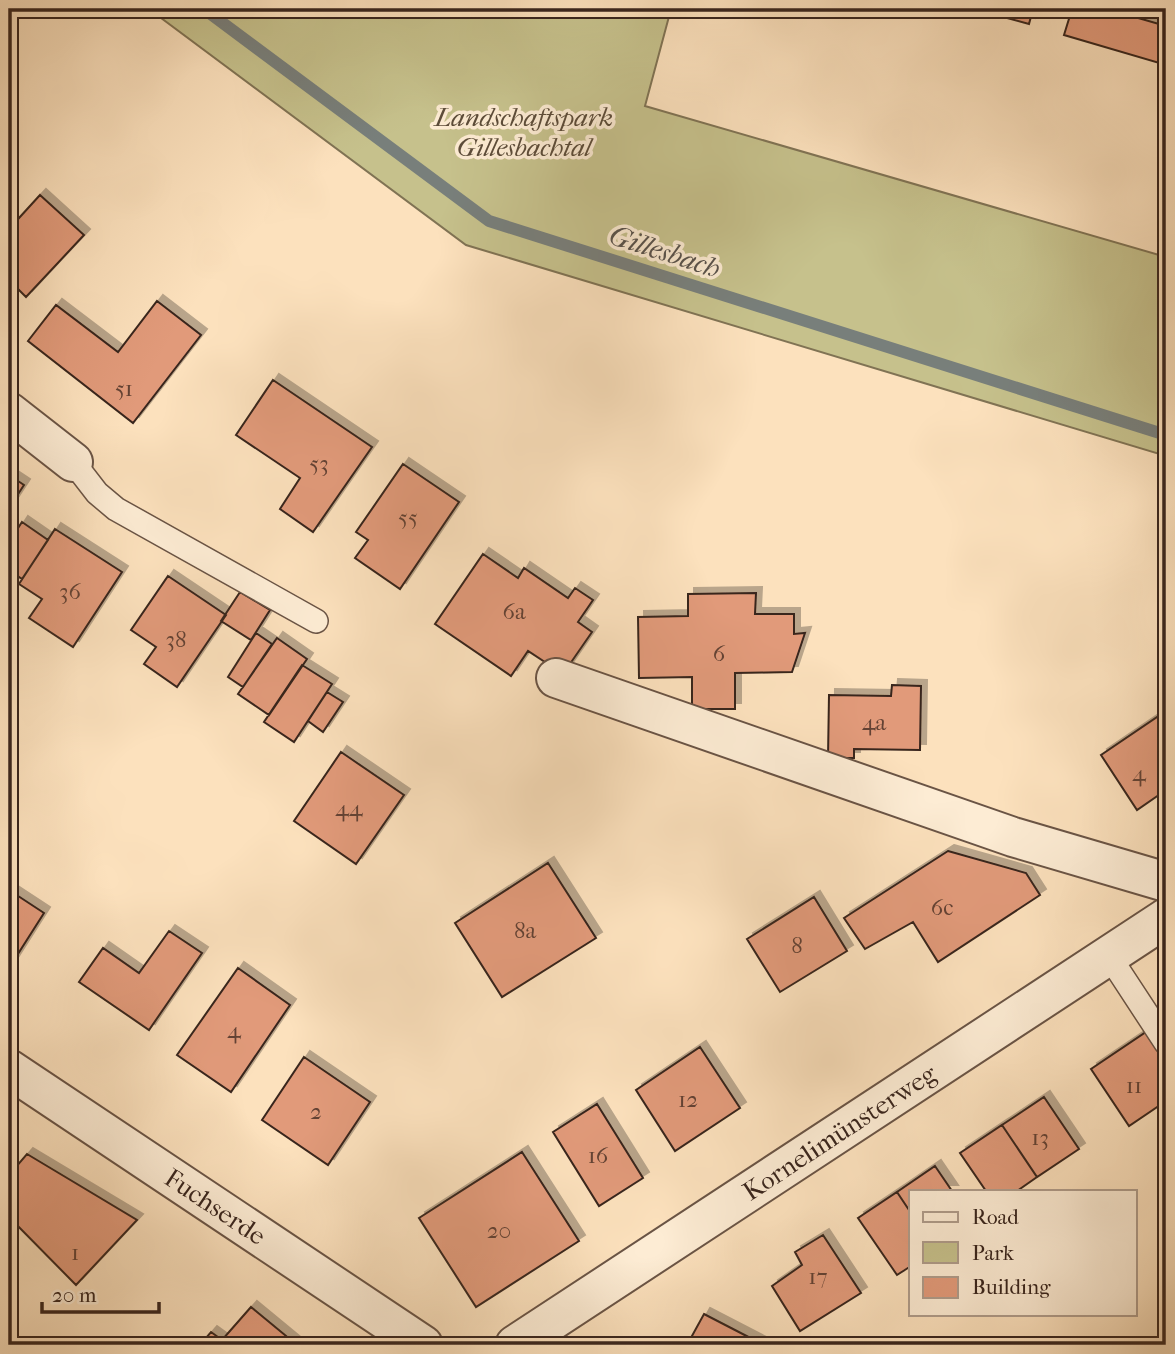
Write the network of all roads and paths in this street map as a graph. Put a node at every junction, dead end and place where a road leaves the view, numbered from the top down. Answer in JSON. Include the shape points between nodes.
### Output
{"nodes":[{"id":1,"x":9,"y":412,"type":"edge"},
{"id":2,"x":73,"y":462,"type":"joint"},
{"id":3,"x":316,"y":621,"type":"dead end"},
{"id":4,"x":556,"y":678,"type":"dead end"},
{"id":5,"x":1166,"y":883,"type":"edge"},
{"id":6,"x":1166,"y":918,"type":"edge"},
{"id":7,"x":1109,"y":956,"type":"junction"},
{"id":8,"x":1166,"y":1043,"type":"edge"},
{"id":9,"x":9,"y":1069,"type":"edge"},
{"id":10,"x":423,"y":1345,"type":"edge"},
{"id":11,"x":515,"y":1345,"type":"edge"}],
"edges":[{"from":1,"to":2,"type":"street"},
{"from":2,"to":3,"type":"lane","via":[[116,509]]},
{"from":4,"to":5,"type":"street","via":[[1013,837]]},
{"from":6,"to":7,"type":"street","name":"Kornelimünsterweg"},
{"from":7,"to":8,"type":"lane"},
{"from":7,"to":11,"type":"street","name":"Kornelimünsterweg"},
{"from":9,"to":10,"type":"street","name":"Fuchserde"}]}
